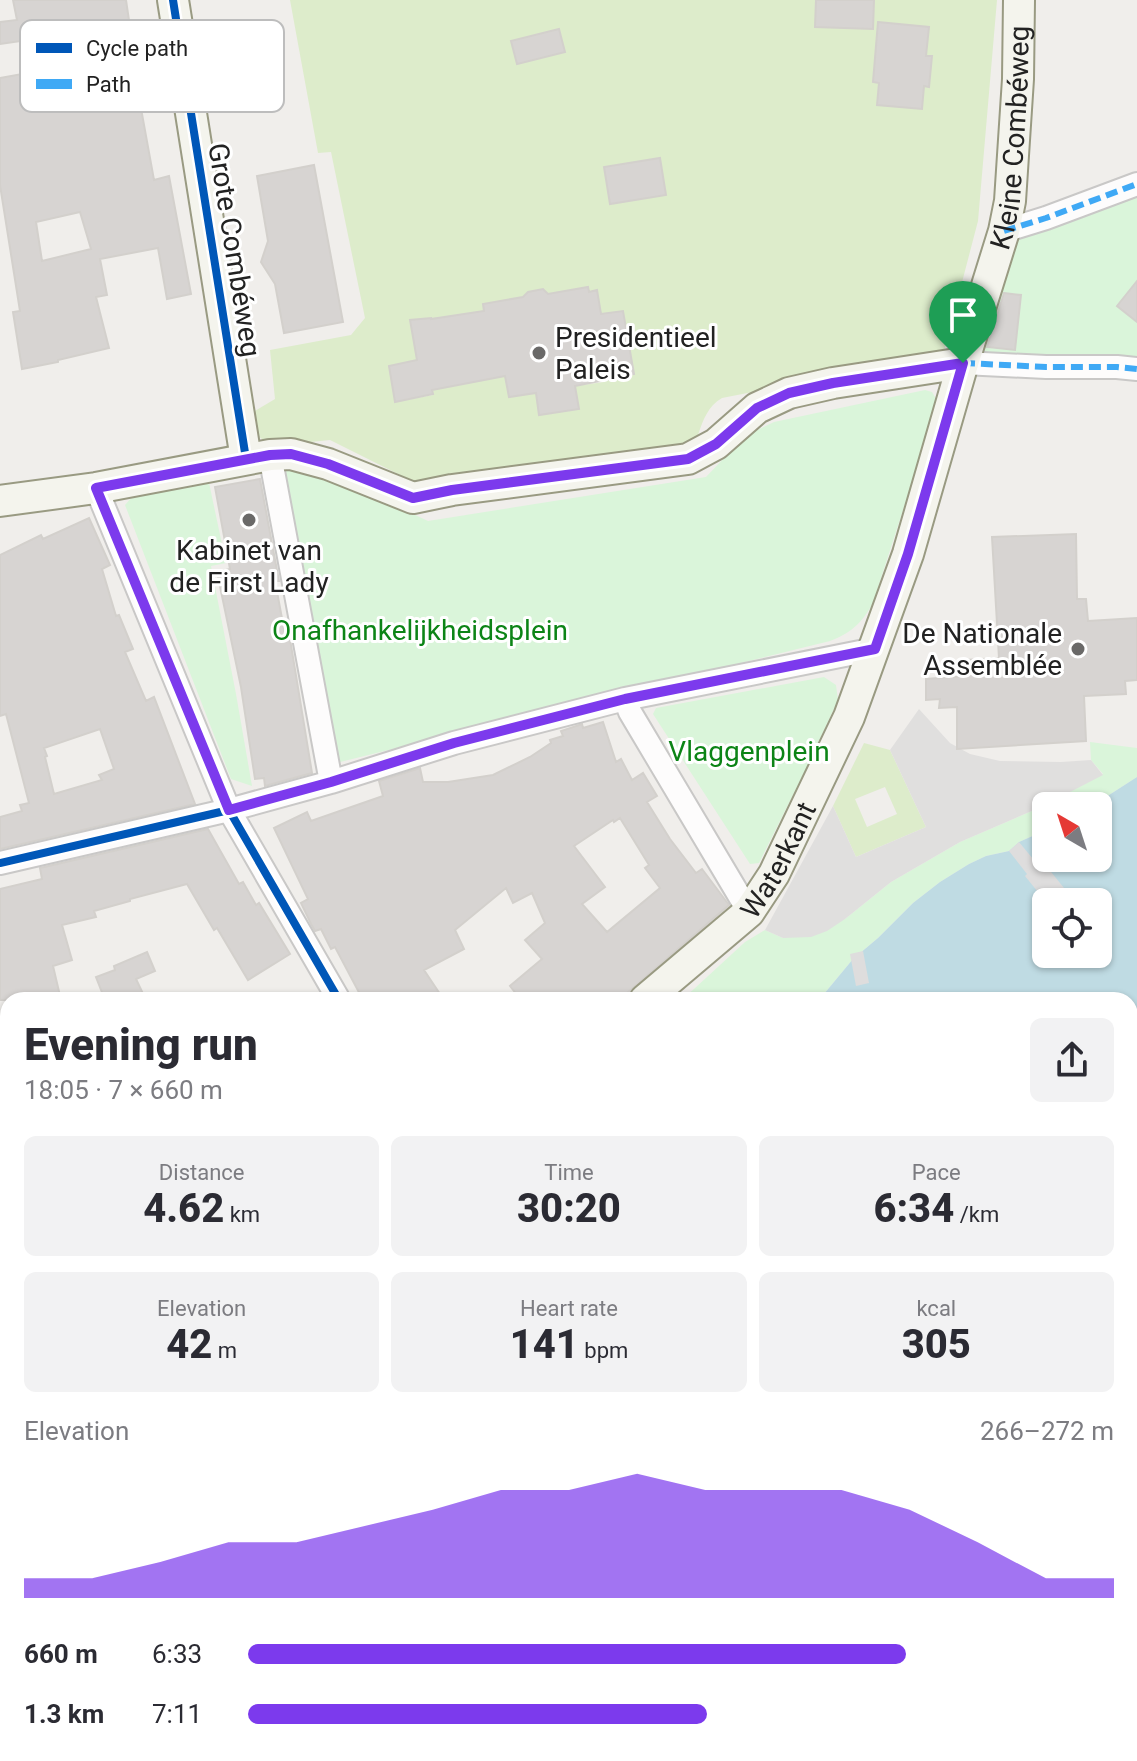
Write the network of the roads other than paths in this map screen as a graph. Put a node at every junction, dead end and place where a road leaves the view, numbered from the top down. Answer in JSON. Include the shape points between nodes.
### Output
{"nodes":[{"id":1,"x":173,"y":0,"type":"edge"},
{"id":2,"x":1019,"y":0,"type":"edge"},
{"id":3,"x":177,"y":20,"type":"edge"},
{"id":4,"x":194,"y":112,"type":"edge"},
{"id":5,"x":1137,"y":184,"type":"edge"},
{"id":6,"x":1004,"y":231,"type":"junction"},
{"id":7,"x":963,"y":363,"type":"junction"},
{"id":8,"x":1137,"y":369,"type":"edge"},
{"id":9,"x":258,"y":457,"type":"junction"},
{"id":10,"x":96,"y":488,"type":"junction"},
{"id":11,"x":0,"y":501,"type":"edge"},
{"id":12,"x":875,"y":649,"type":"junction"},
{"id":13,"x":625,"y":699,"type":"junction"},
{"id":14,"x":331,"y":782,"type":"junction"},
{"id":15,"x":229,"y":810,"type":"junction"},
{"id":16,"x":0,"y":863,"type":"edge"},
{"id":17,"x":749,"y":912,"type":"junction"},
{"id":18,"x":334,"y":992,"type":"edge"},
{"id":19,"x":654,"y":992,"type":"edge"}],
"edges":[{"from":1,"to":3,"type":"main road","name":"Grote Combéweg"},
{"from":2,"to":6,"type":"main road","name":"Kleine Combéweg","via":[[1018,79]]},
{"from":4,"to":9,"type":"main road","name":"Grote Combéweg"},
{"from":5,"to":6,"type":"street"},
{"from":6,"to":7,"type":"main road","name":"Kleine Combéweg"},
{"from":7,"to":8,"type":"street"},
{"from":7,"to":9,"type":"main road","via":[[789,393],[757,408],[716,444],[688,459],[413,498],[291,454]]},
{"from":7,"to":12,"type":"main road","name":"Waterkant"},
{"from":9,"to":10,"type":"main road"},
{"from":9,"to":14,"type":"street"},
{"from":10,"to":11,"type":"main road"},
{"from":10,"to":15,"type":"street"},
{"from":12,"to":13,"type":"street"},
{"from":12,"to":17,"type":"main road","name":"Waterkant","via":[[788,846]]},
{"from":13,"to":14,"type":"street","via":[[454,743]]},
{"from":13,"to":17,"type":"street"},
{"from":14,"to":15,"type":"street"},
{"from":15,"to":16,"type":"street"},
{"from":15,"to":18,"type":"street"},
{"from":17,"to":19,"type":"main road","name":"Waterkant"}]}
